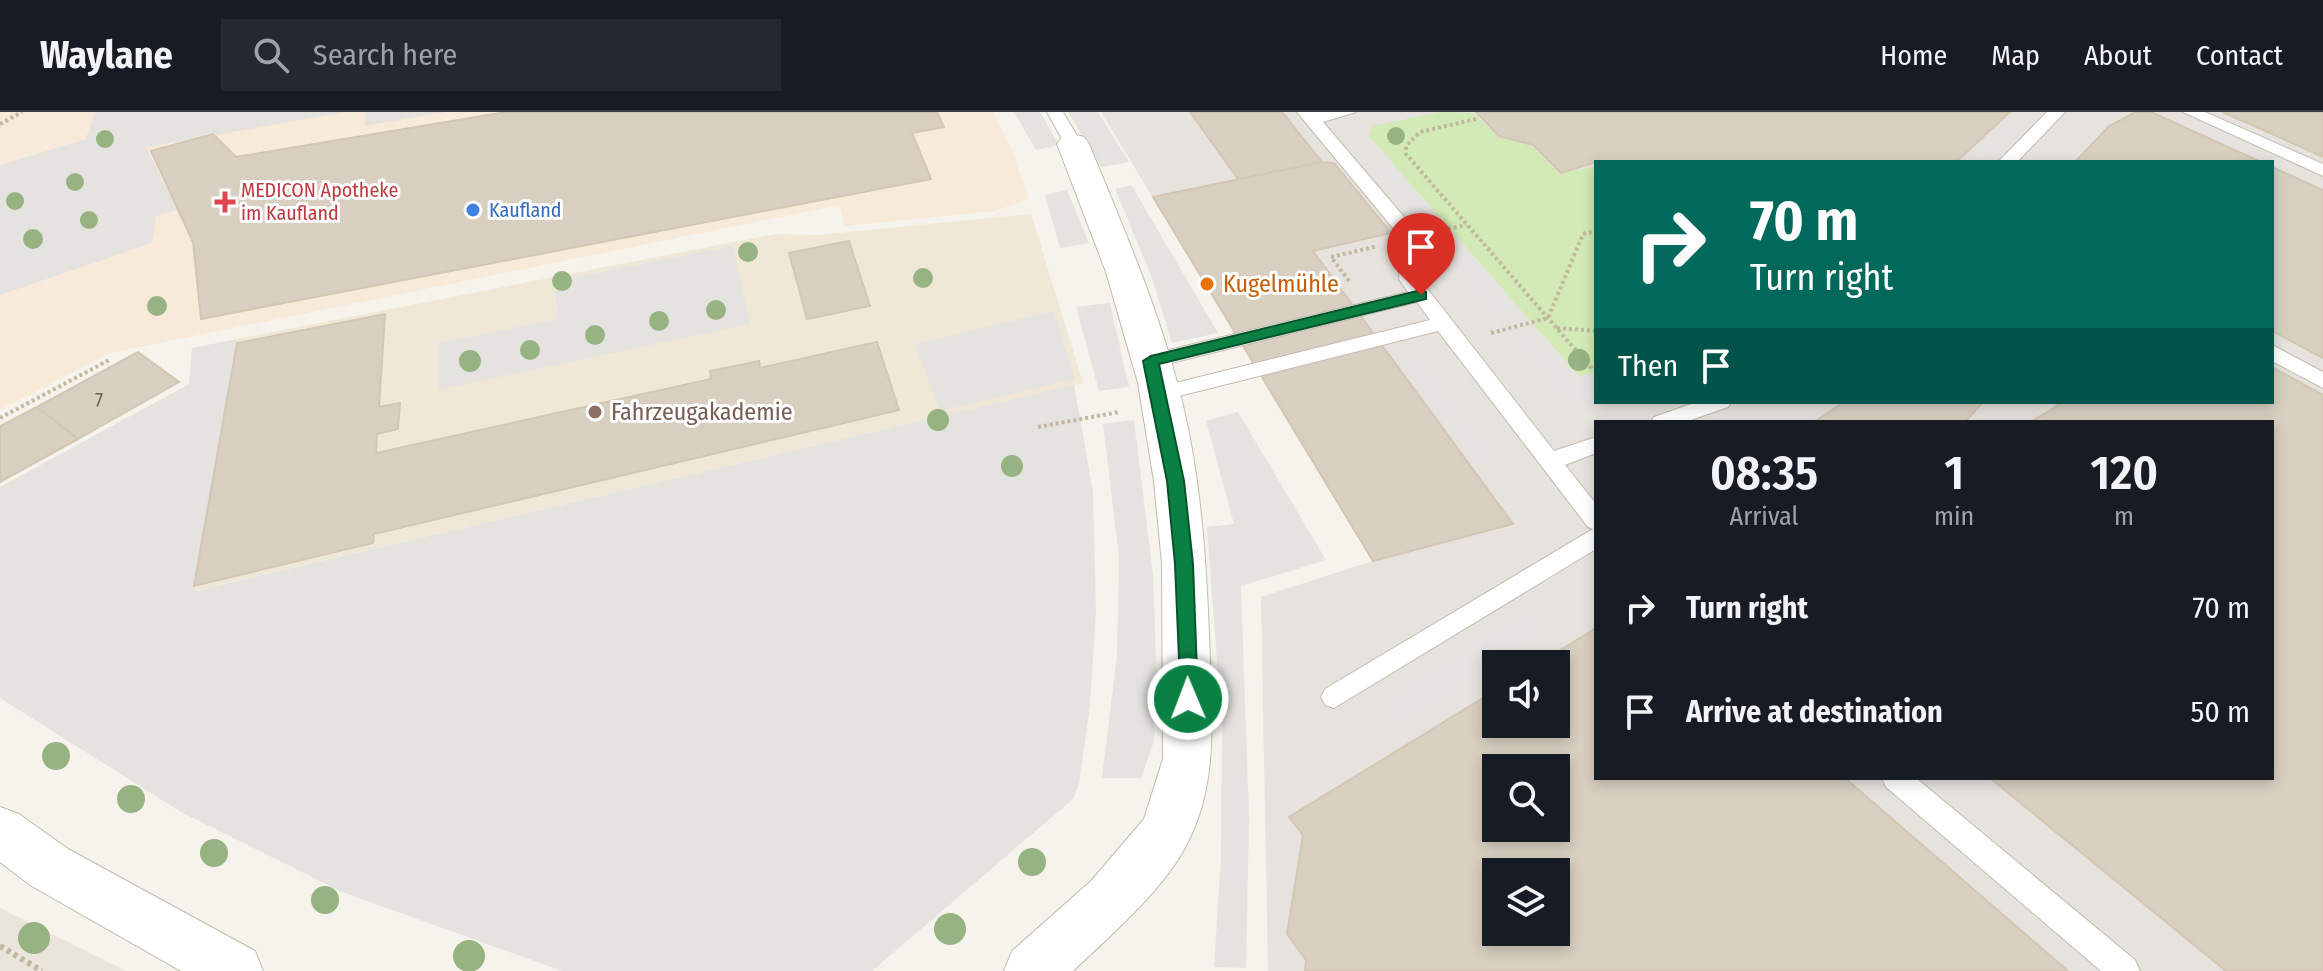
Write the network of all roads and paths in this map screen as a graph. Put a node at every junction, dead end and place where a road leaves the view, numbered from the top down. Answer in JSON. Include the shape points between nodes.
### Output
{"nodes":[{"id":1,"x":22,"y":112,"type":"edge"},
{"id":2,"x":1348,"y":112,"type":"edge"},
{"id":3,"x":2057,"y":112,"type":"edge"},
{"id":4,"x":2191,"y":112,"type":"edge"},
{"id":5,"x":1308,"y":116,"type":"edge"},
{"id":6,"x":1476,"y":119,"type":"dead end"},
{"id":7,"x":0,"y":124,"type":"edge"},
{"id":8,"x":1064,"y":128,"type":"edge"},
{"id":9,"x":2009,"y":160,"type":"edge"},
{"id":10,"x":2323,"y":171,"type":"edge"},
{"id":11,"x":1421,"y":295,"type":"junction"},
{"id":12,"x":1443,"y":323,"type":"junction"},
{"id":13,"x":1556,"y":328,"type":"junction"},
{"id":14,"x":1594,"y":331,"type":"edge"},
{"id":15,"x":2274,"y":353,"type":"edge"},
{"id":16,"x":111,"y":359,"type":"dead end"},
{"id":17,"x":1592,"y":369,"type":"dead end"},
{"id":18,"x":1155,"y":378,"type":"junction"},
{"id":19,"x":2323,"y":381,"type":"edge"},
{"id":20,"x":1714,"y":404,"type":"edge"},
{"id":21,"x":0,"y":418,"type":"edge"},
{"id":22,"x":1668,"y":420,"type":"edge"},
{"id":23,"x":1594,"y":446,"type":"edge"},
{"id":24,"x":1548,"y":462,"type":"junction"},
{"id":25,"x":1594,"y":519,"type":"edge"},
{"id":26,"x":1594,"y":538,"type":"edge"},
{"id":27,"x":1334,"y":697,"type":"dead end"},
{"id":28,"x":1898,"y":780,"type":"edge"},
{"id":29,"x":0,"y":831,"type":"edge"},
{"id":30,"x":0,"y":946,"type":"edge"},
{"id":31,"x":42,"y":971,"type":"edge"},
{"id":32,"x":235,"y":971,"type":"edge"},
{"id":33,"x":1032,"y":971,"type":"edge"},
{"id":34,"x":2124,"y":971,"type":"edge"}],
"edges":[{"from":1,"to":7,"type":"path"},
{"from":2,"to":5,"type":"lane"},
{"from":3,"to":9,"type":"lane"},
{"from":4,"to":10,"type":"lane"},
{"from":5,"to":11,"type":"lane","via":[[1412,238],[1409,279]]},
{"from":6,"to":13,"type":"path","via":[[1420,132],[1406,146],[1406,154]]},
{"from":8,"to":18,"type":"street","via":[[1124,272]]},
{"from":11,"to":12,"type":"lane"},
{"from":11,"to":18,"type":"lane"},
{"from":12,"to":18,"type":"lane"},
{"from":12,"to":24,"type":"lane"},
{"from":13,"to":14,"type":"path"},
{"from":13,"to":17,"type":"path"},
{"from":15,"to":19,"type":"lane"},
{"from":16,"to":21,"type":"path"},
{"from":18,"to":33,"type":"street","via":[[1184,564],[1188,759],[1166,832],[1110,899]]},
{"from":20,"to":22,"type":"lane"},
{"from":23,"to":24,"type":"lane"},
{"from":24,"to":25,"type":"lane"},
{"from":26,"to":27,"type":"lane"},
{"from":28,"to":34,"type":"lane"},
{"from":29,"to":32,"type":"street","via":[[49,867]]},
{"from":30,"to":31,"type":"path"}]}
